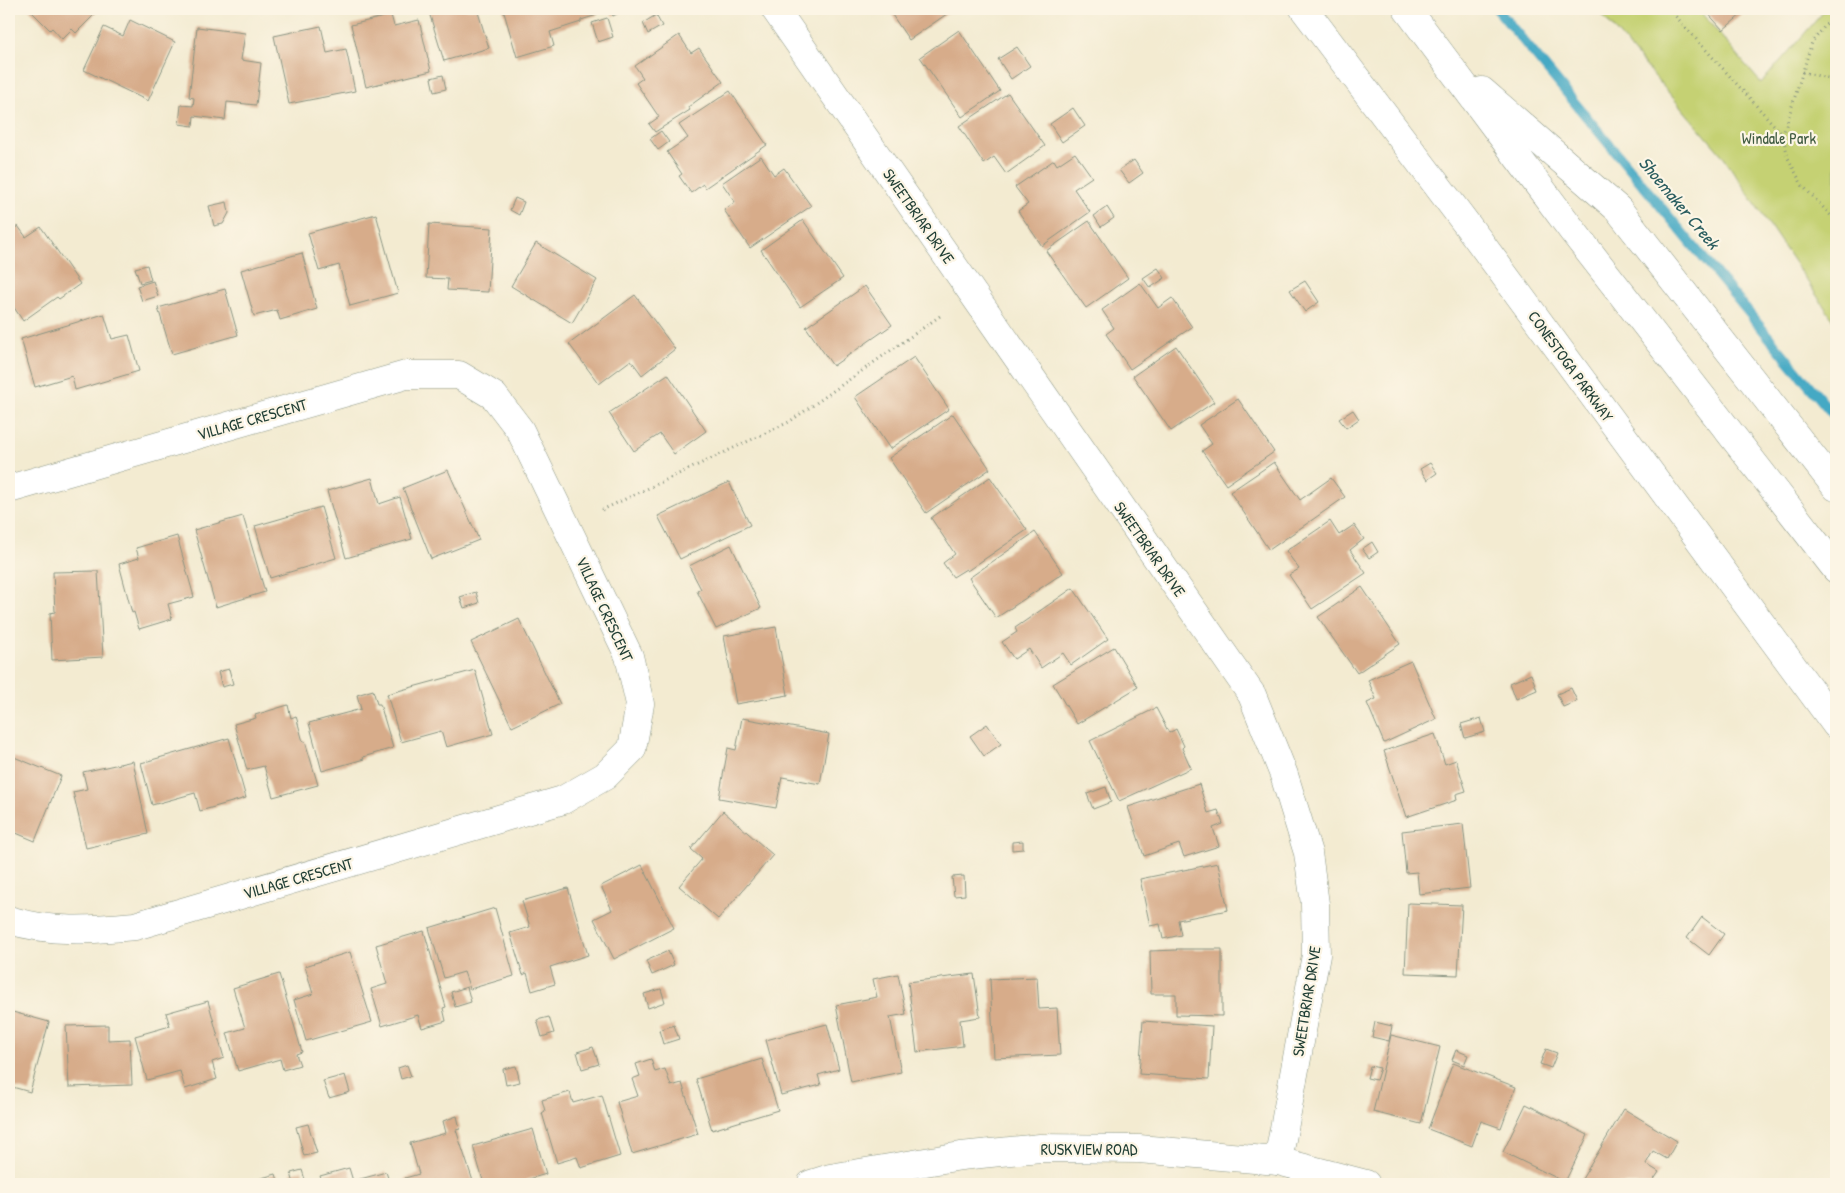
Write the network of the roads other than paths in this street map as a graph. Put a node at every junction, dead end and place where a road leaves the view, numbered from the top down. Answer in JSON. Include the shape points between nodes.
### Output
{"nodes":[{"id":1,"x":775,"y":9,"type":"edge"},
{"id":2,"x":1304,"y":9,"type":"edge"},
{"id":3,"x":1407,"y":9,"type":"edge"},
{"id":4,"x":1443,"y":57,"type":"junction"},
{"id":5,"x":1836,"y":487,"type":"edge"},
{"id":6,"x":9,"y":489,"type":"edge"},
{"id":7,"x":1836,"y":569,"type":"edge"},
{"id":8,"x":1836,"y":725,"type":"edge"},
{"id":9,"x":9,"y":920,"type":"edge"},
{"id":10,"x":1278,"y":1161,"type":"junction"},
{"id":11,"x":811,"y":1184,"type":"edge"},
{"id":12,"x":1366,"y":1184,"type":"edge"}],
"edges":[{"from":1,"to":10,"type":"main road","name":"SWEETBRIAR DRIVE","via":[[1252,695],[1284,775],[1308,853],[1315,904],[1316,954]]},
{"from":2,"to":8,"type":"main road","name":"CONESTOGA PARKWAY"},
{"from":3,"to":4,"type":"main road"},
{"from":4,"to":5,"type":"main road","via":[[1618,209]]},
{"from":4,"to":7,"type":"main road","via":[[1572,230]]},
{"from":6,"to":9,"type":"main road","name":"VILLAGE CRESCENT","via":[[406,375],[459,376],[494,396],[520,430],[629,656],[640,704],[632,749],[605,776],[563,800],[135,926],[87,931],[30,926]]},
{"from":10,"to":11,"type":"main road","name":"RUSKVIEW ROAD","via":[[1139,1149],[1040,1148],[960,1156]]},
{"from":10,"to":12,"type":"main road","name":"RUSKVIEW ROAD"}]}
